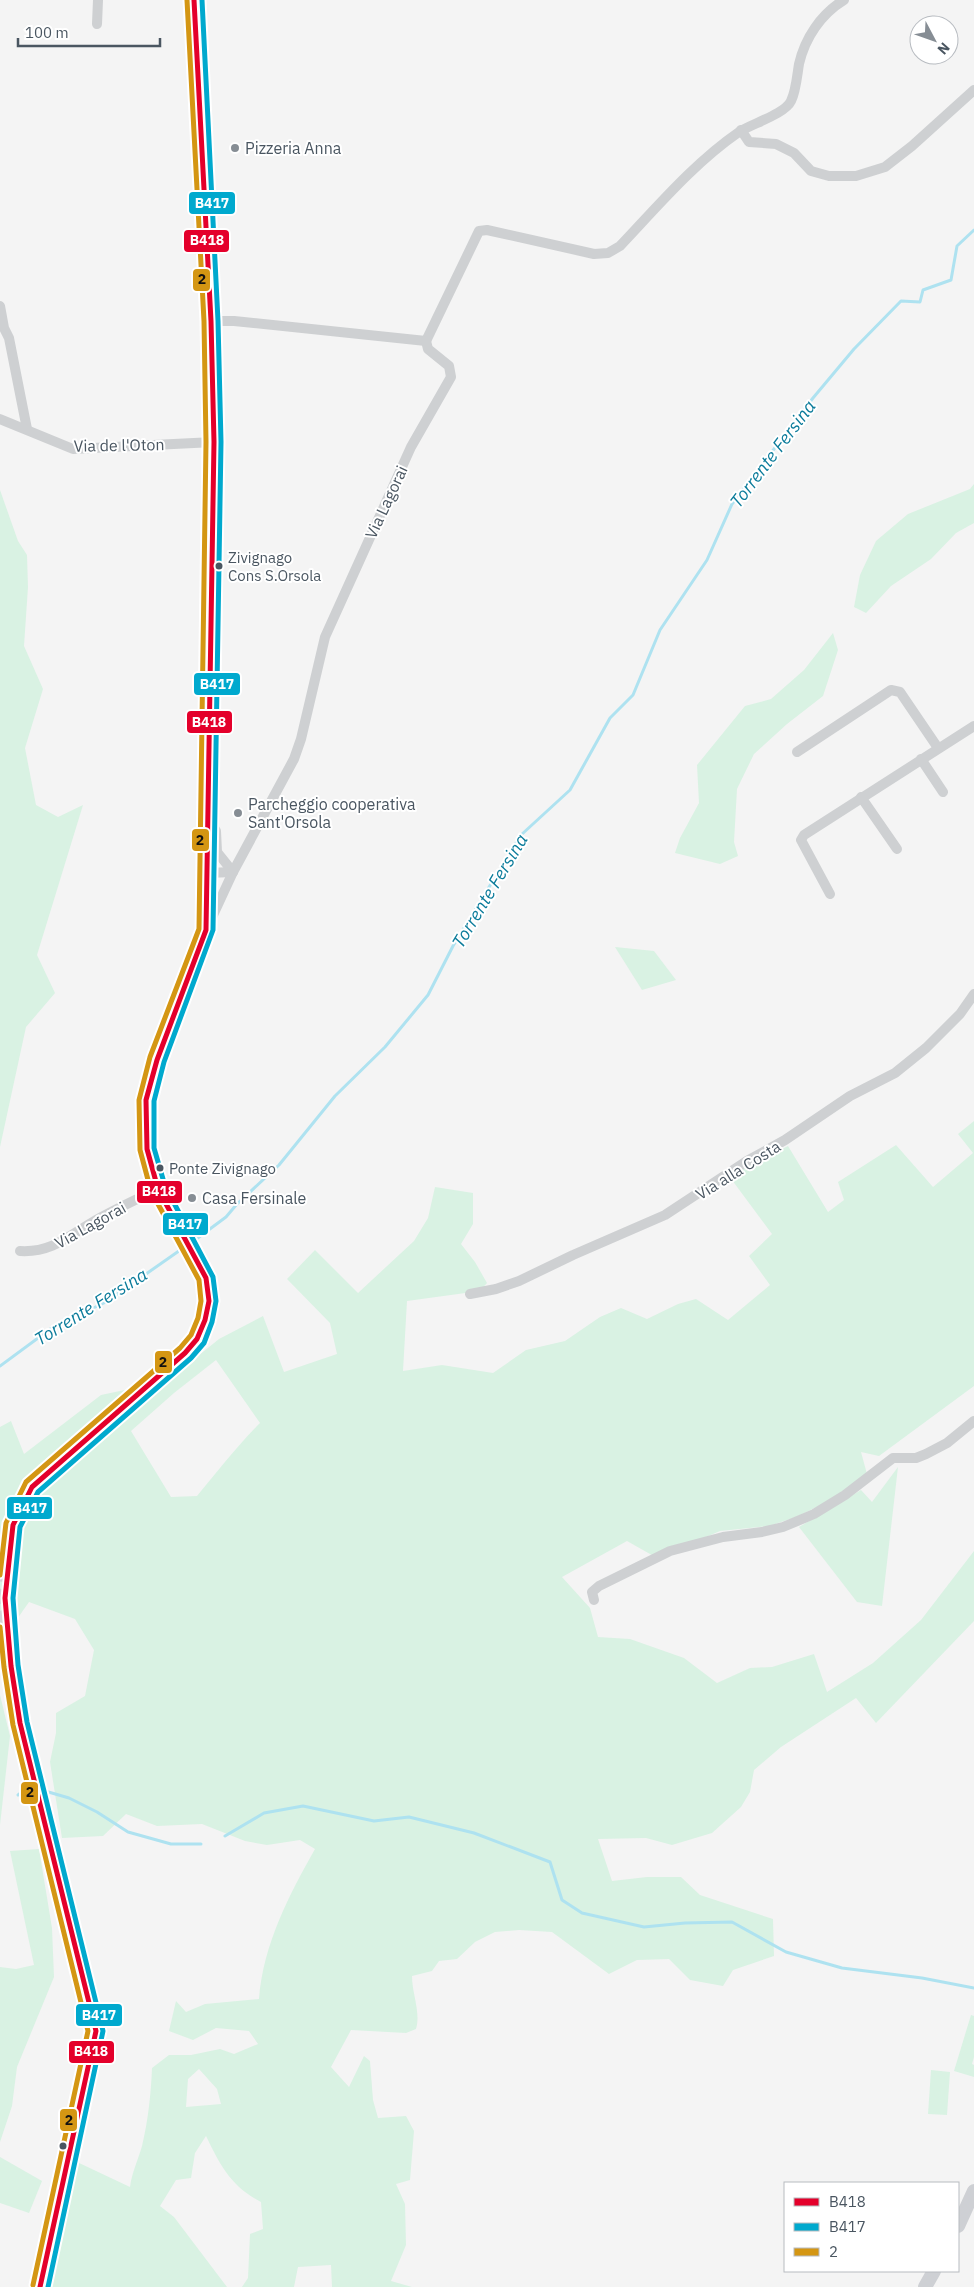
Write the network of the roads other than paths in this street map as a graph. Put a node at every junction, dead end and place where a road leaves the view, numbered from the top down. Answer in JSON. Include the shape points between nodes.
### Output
{"nodes":[{"id":1,"x":98,"y":0,"type":"edge"},
{"id":2,"x":194,"y":0,"type":"edge"},
{"id":3,"x":844,"y":0,"type":"edge"},
{"id":4,"x":97,"y":24,"type":"dead end"},
{"id":5,"x":974,"y":90,"type":"edge"},
{"id":6,"x":741,"y":130,"type":"junction"},
{"id":7,"x":0,"y":306,"type":"edge"},
{"id":8,"x":211,"y":321,"type":"junction"},
{"id":9,"x":2,"y":328,"type":"edge"},
{"id":10,"x":426,"y":341,"type":"junction"},
{"id":11,"x":0,"y":419,"type":"edge"},
{"id":12,"x":27,"y":429,"type":"junction"},
{"id":13,"x":214,"y":442,"type":"junction"},
{"id":14,"x":974,"y":726,"type":"edge"},
{"id":15,"x":938,"y":748,"type":"junction"},
{"id":16,"x":797,"y":752,"type":"dead end"},
{"id":17,"x":920,"y":759,"type":"junction"},
{"id":18,"x":943,"y":792,"type":"dead end"},
{"id":19,"x":862,"y":798,"type":"junction"},
{"id":20,"x":208,"y":818,"type":"junction"},
{"id":21,"x":896,"y":849,"type":"dead end"},
{"id":22,"x":233,"y":872,"type":"junction"},
{"id":23,"x":207,"y":873,"type":"junction"},
{"id":24,"x":830,"y":894,"type":"dead end"},
{"id":25,"x":206,"y":930,"type":"junction"},
{"id":26,"x":974,"y":994,"type":"edge"},
{"id":27,"x":158,"y":1188,"type":"junction"},
{"id":28,"x":20,"y":1251,"type":"dead end"},
{"id":29,"x":470,"y":1294,"type":"dead end"},
{"id":30,"x":974,"y":1421,"type":"edge"},
{"id":31,"x":13,"y":1525,"type":"tunnel mouth"},
{"id":32,"x":594,"y":1600,"type":"dead end"},
{"id":33,"x":12,"y":1666,"type":"tunnel mouth"},
{"id":34,"x":974,"y":2191,"type":"edge"},
{"id":35,"x":959,"y":2224,"type":"edge"},
{"id":36,"x":933,"y":2272,"type":"edge"},
{"id":37,"x":40,"y":2287,"type":"edge"},
{"id":38,"x":925,"y":2287,"type":"edge"}],
"edges":[{"from":1,"to":4,"type":"street"},
{"from":2,"to":8,"type":"main road","name":"Via Lagorai"},
{"from":3,"to":6,"type":"street","via":[[834,6],[812,31],[790,102],[784,109]]},
{"from":5,"to":6,"type":"street","via":[[885,167],[856,176],[829,176],[811,170],[794,153],[776,144],[749,142]]},
{"from":6,"to":10,"type":"street","via":[[715,149],[620,246],[608,253],[594,254],[487,230],[479,231]]},
{"from":7,"to":9,"type":"street"},
{"from":8,"to":10,"type":"street"},
{"from":8,"to":13,"type":"main road","name":"Via Lagorai"},
{"from":9,"to":12,"type":"street","via":[[9,338]]},
{"from":10,"to":22,"type":"street","name":"Via Lagorai","via":[[428,349],[448,366],[450,377],[411,447],[325,638],[294,759]]},
{"from":11,"to":12,"type":"street","name":"Via de l'Oton"},
{"from":12,"to":13,"type":"street","name":"Via de l'Oton","via":[[73,449]]},
{"from":13,"to":20,"type":"main road","name":"Via Lagorai"},
{"from":14,"to":15,"type":"street"},
{"from":15,"to":16,"type":"street","via":[[900,692],[891,690]]},
{"from":15,"to":17,"type":"street"},
{"from":17,"to":18,"type":"street"},
{"from":17,"to":19,"type":"street"},
{"from":19,"to":21,"type":"street"},
{"from":19,"to":24,"type":"street","via":[[801,840]]},
{"from":20,"to":22,"type":"street","name":"Via Lagorai","via":[[216,830],[217,852]]},
{"from":20,"to":23,"type":"main road","name":"Via Lagorai"},
{"from":22,"to":23,"type":"street"},
{"from":22,"to":25,"type":"street","name":"Via Lagorai"},
{"from":23,"to":25,"type":"main road","name":"Via Lagorai"},
{"from":25,"to":27,"type":"main road","name":"Via Lagorai","via":[[157,1060],[146,1100],[146,1149]]},
{"from":26,"to":29,"type":"street","name":"Via alla Costa","via":[[960,1014],[895,1073],[850,1096],[665,1216],[519,1281]]},
{"from":27,"to":28,"type":"street","name":"Via Lagorai","via":[[60,1243],[35,1252]]},
{"from":27,"to":31,"type":"main road","via":[[204,1271],[208,1301],[205,1320],[185,1354],[32,1487]]},
{"from":30,"to":32,"type":"street","via":[[947,1443],[926,1454],[916,1458],[893,1458],[814,1514],[783,1527],[670,1551],[599,1586],[592,1592]]},
{"from":33,"to":37,"type":"main road","via":[[20,1723],[96,2031]]},
{"from":34,"to":35,"type":"main road"},
{"from":36,"to":38,"type":"main road"}]}
